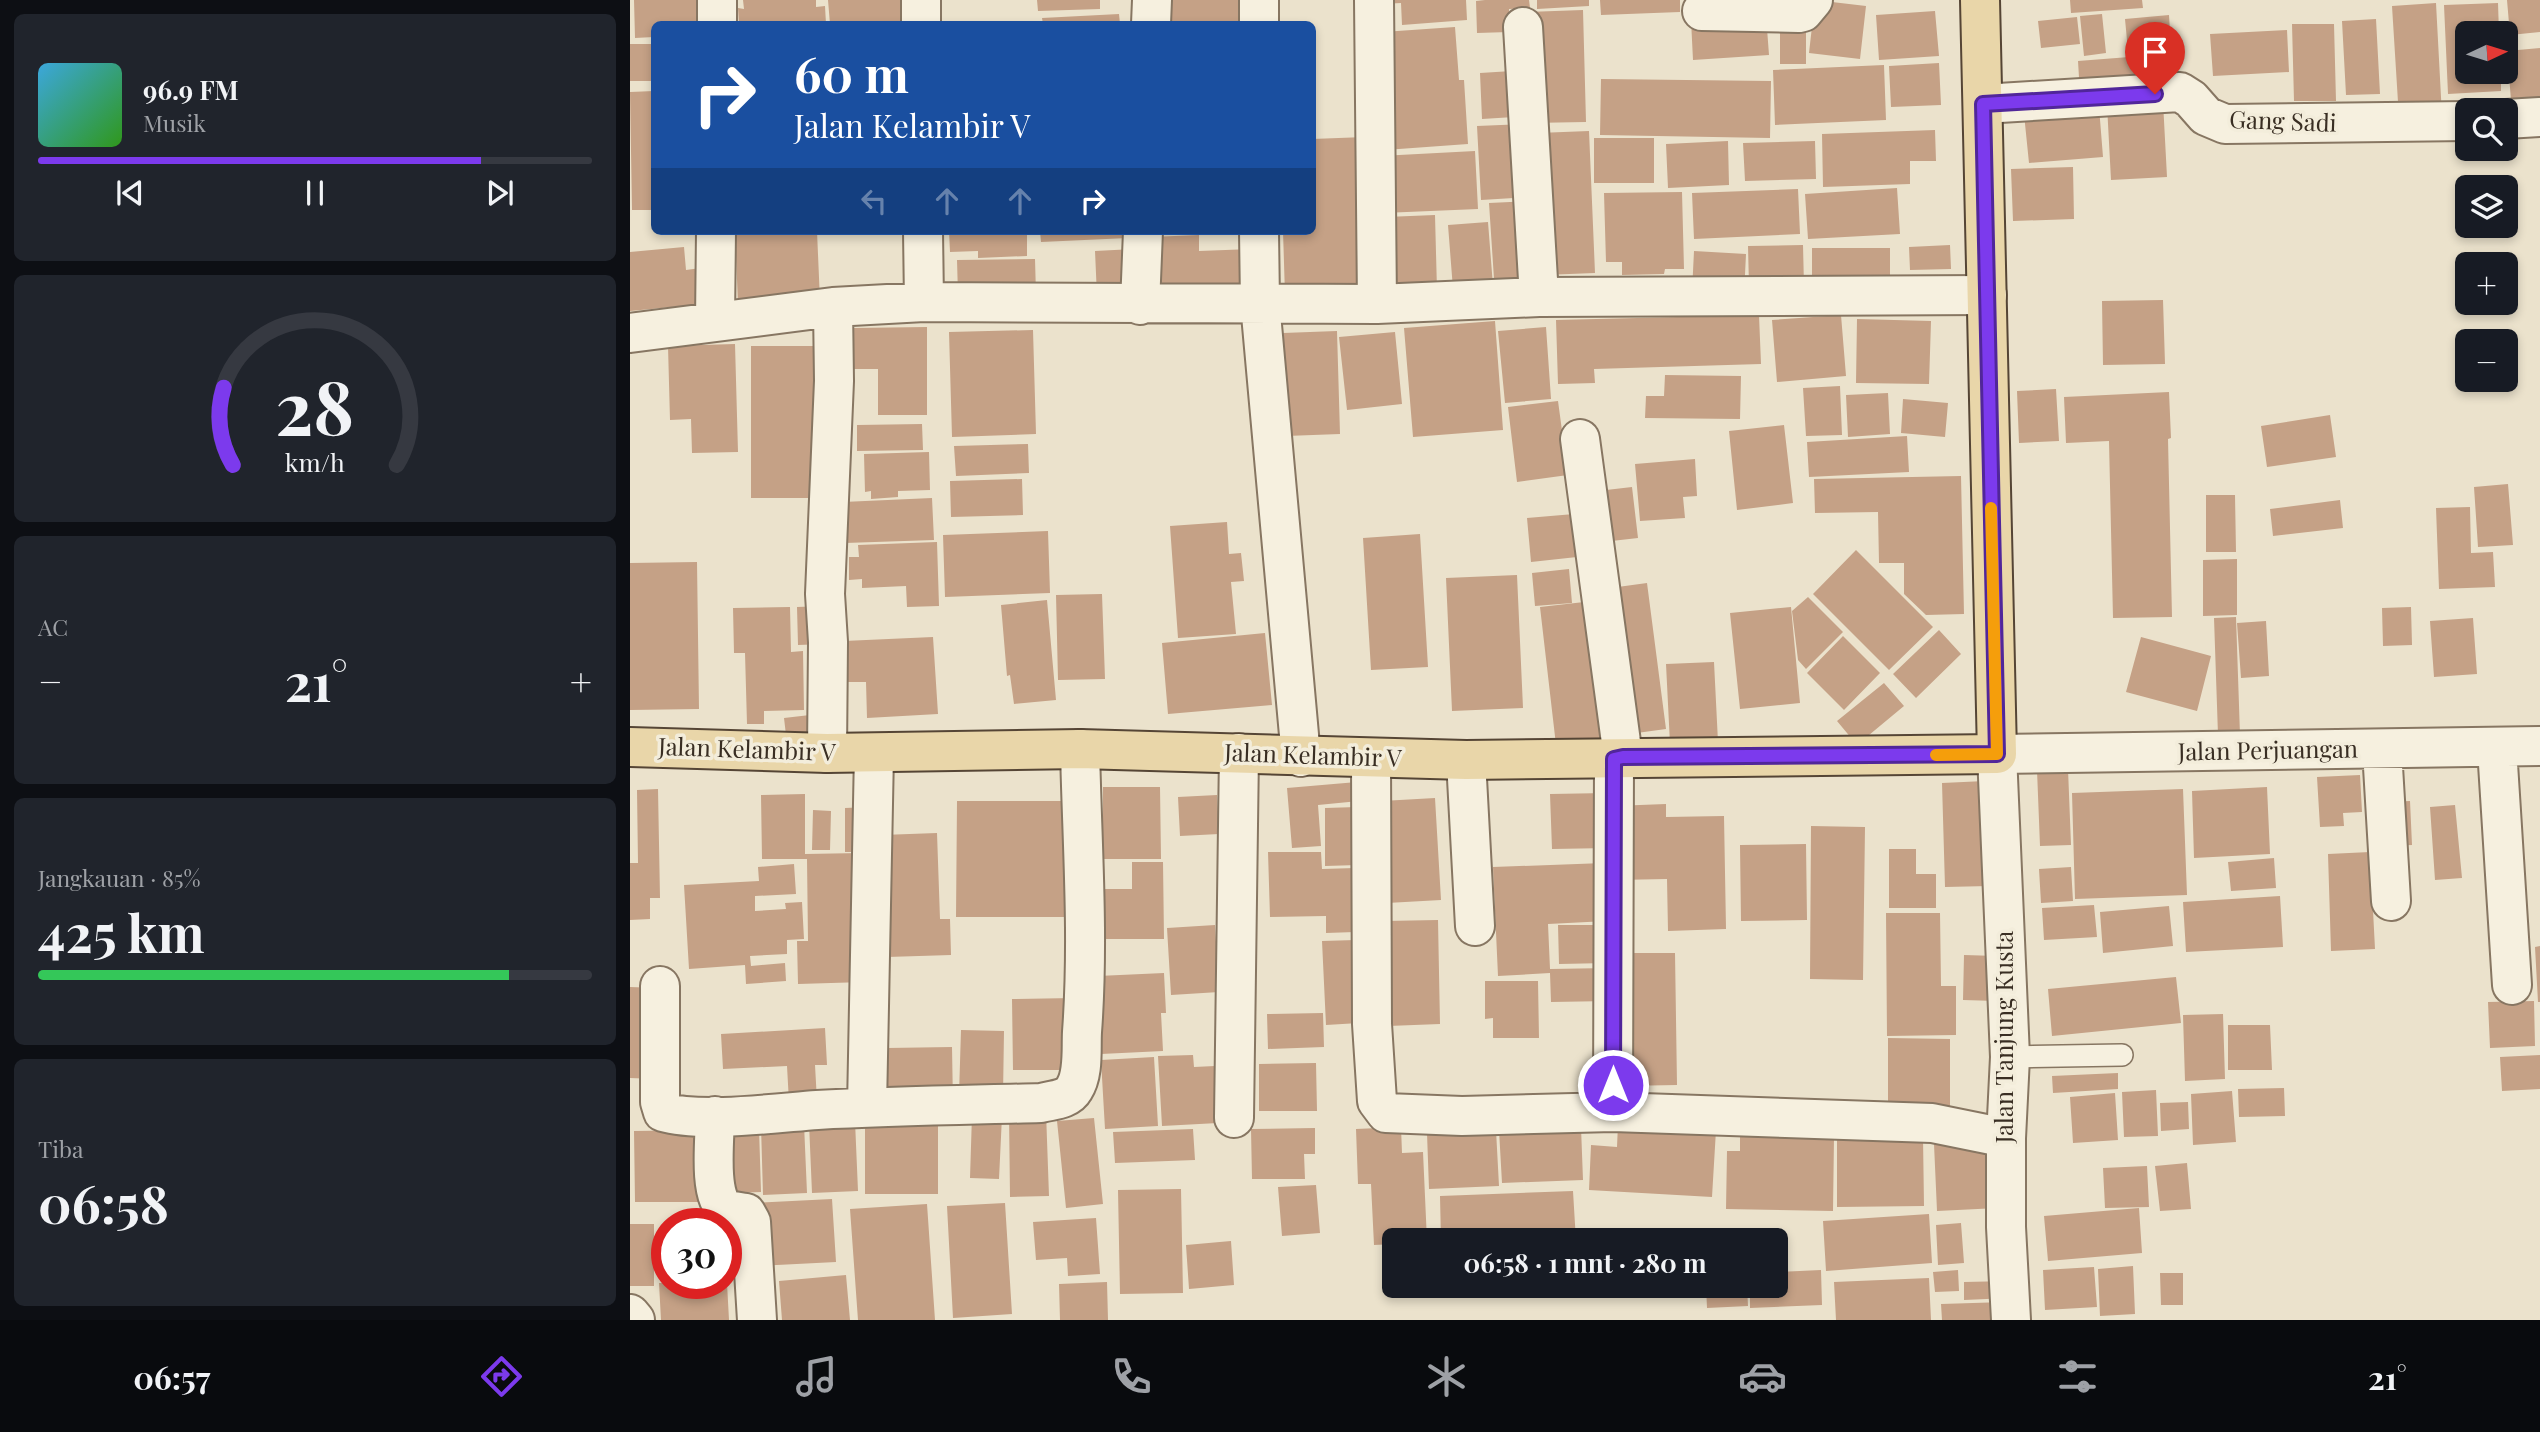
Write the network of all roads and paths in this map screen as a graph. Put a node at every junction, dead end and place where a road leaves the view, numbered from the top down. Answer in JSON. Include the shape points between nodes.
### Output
{"nodes":[{"id":1,"x":717,"y":0,"type":"edge"},
{"id":2,"x":921,"y":0,"type":"edge"},
{"id":3,"x":1152,"y":0,"type":"edge"},
{"id":4,"x":1259,"y":0,"type":"edge"},
{"id":5,"x":1374,"y":0,"type":"edge"},
{"id":6,"x":1813,"y":0,"type":"edge"},
{"id":7,"x":1980,"y":0,"type":"edge"},
{"id":8,"x":1702,"y":11,"type":"dead end"},
{"id":9,"x":717,"y":21,"type":"edge"},
{"id":10,"x":921,"y":21,"type":"edge"},
{"id":11,"x":1151,"y":21,"type":"edge"},
{"id":12,"x":1259,"y":21,"type":"edge"},
{"id":13,"x":1523,"y":27,"type":"dead end"},
{"id":14,"x":1983,"y":104,"type":"junction"},
{"id":15,"x":2540,"y":117,"type":"edge"},
{"id":16,"x":2518,"y":118,"type":"edge"},
{"id":17,"x":2455,"y":121,"type":"edge"},
{"id":18,"x":716,"y":235,"type":"edge"},
{"id":19,"x":923,"y":235,"type":"edge"},
{"id":20,"x":1143,"y":235,"type":"edge"},
{"id":21,"x":1259,"y":235,"type":"edge"},
{"id":22,"x":1987,"y":295,"type":"junction"},
{"id":23,"x":1539,"y":297,"type":"junction"},
{"id":24,"x":924,"y":302,"type":"junction"},
{"id":25,"x":1259,"y":303,"type":"junction"},
{"id":26,"x":1377,"y":304,"type":"junction"},
{"id":27,"x":1140,"y":305,"type":"junction"},
{"id":28,"x":833,"y":307,"type":"junction"},
{"id":29,"x":715,"y":321,"type":"junction"},
{"id":30,"x":630,"y":333,"type":"edge"},
{"id":31,"x":1580,"y":439,"type":"dead end"},
{"id":32,"x":2540,"y":746,"type":"edge"},
{"id":33,"x":630,"y":747,"type":"edge"},
{"id":34,"x":2497,"y":748,"type":"junction"},
{"id":35,"x":1080,"y":749,"type":"junction"},
{"id":36,"x":2382,"y":750,"type":"junction"},
{"id":37,"x":827,"y":753,"type":"junction"},
{"id":38,"x":874,"y":753,"type":"junction"},
{"id":39,"x":1239,"y":753,"type":"junction"},
{"id":40,"x":1997,"y":754,"type":"junction"},
{"id":41,"x":1301,"y":757,"type":"junction"},
{"id":42,"x":1371,"y":758,"type":"junction"},
{"id":43,"x":1619,"y":758,"type":"junction"},
{"id":44,"x":1466,"y":760,"type":"junction"},
{"id":45,"x":2391,"y":901,"type":"dead end"},
{"id":46,"x":1475,"y":926,"type":"dead end"},
{"id":47,"x":2512,"y":985,"type":"dead end"},
{"id":48,"x":660,"y":986,"type":"dead end"},
{"id":49,"x":2122,"y":1055,"type":"dead end"},
{"id":50,"x":2010,"y":1057,"type":"junction"},
{"id":51,"x":867,"y":1107,"type":"junction"},
{"id":52,"x":1613,"y":1112,"type":"junction"},
{"id":53,"x":715,"y":1116,"type":"junction"},
{"id":54,"x":1234,"y":1118,"type":"dead end"},
{"id":55,"x":2006,"y":1138,"type":"junction"},
{"id":56,"x":630,"y":1314,"type":"edge"},
{"id":57,"x":635,"y":1320,"type":"edge"},
{"id":58,"x":757,"y":1320,"type":"edge"},
{"id":59,"x":2011,"y":1320,"type":"edge"}],
"edges":[{"from":1,"to":9,"type":"street"},
{"from":2,"to":10,"type":"street"},
{"from":3,"to":11,"type":"street"},
{"from":4,"to":12,"type":"street"},
{"from":5,"to":26,"type":"street"},
{"from":6,"to":8,"type":"street","via":[[1799,13]]},
{"from":7,"to":14,"type":"main road"},
{"from":13,"to":23,"type":"street"},
{"from":14,"to":17,"type":"street","name":"Gang Sadi","via":[[2180,92],[2206,116],[2225,124]]},
{"from":14,"to":22,"type":"main road"},
{"from":15,"to":16,"type":"street"},
{"from":18,"to":29,"type":"street"},
{"from":19,"to":24,"type":"street"},
{"from":20,"to":27,"type":"street"},
{"from":21,"to":25,"type":"street"},
{"from":22,"to":23,"type":"street"},
{"from":22,"to":40,"type":"main road"},
{"from":23,"to":26,"type":"street"},
{"from":24,"to":27,"type":"street"},
{"from":24,"to":28,"type":"street"},
{"from":25,"to":26,"type":"street"},
{"from":25,"to":27,"type":"street"},
{"from":25,"to":41,"type":"street"},
{"from":28,"to":29,"type":"street"},
{"from":28,"to":37,"type":"street","via":[[825,594]]},
{"from":29,"to":30,"type":"street"},
{"from":31,"to":43,"type":"street"},
{"from":32,"to":34,"type":"street","name":"Jalan Perjuangan"},
{"from":33,"to":37,"type":"main road","name":"Jalan Kelambir V"},
{"from":34,"to":36,"type":"street","name":"Jalan Perjuangan"},
{"from":34,"to":47,"type":"street"},
{"from":35,"to":38,"type":"main road","name":"Jalan Kelambir V"},
{"from":35,"to":39,"type":"main road","name":"Jalan Kelambir V"},
{"from":35,"to":51,"type":"street","via":[[1085,970],[1080,1073],[1072,1093],[1041,1102]]},
{"from":36,"to":40,"type":"street","name":"Jalan Perjuangan"},
{"from":36,"to":45,"type":"street"},
{"from":37,"to":38,"type":"main road","name":"Jalan Kelambir V"},
{"from":38,"to":51,"type":"street"},
{"from":39,"to":41,"type":"main road","name":"Jalan Kelambir V"},
{"from":39,"to":54,"type":"street"},
{"from":40,"to":43,"type":"main road","name":"Jalan Kelambir V"},
{"from":40,"to":50,"type":"street","name":"Jalan Tanjung Kusta"},
{"from":41,"to":42,"type":"main road","name":"Jalan Kelambir V"},
{"from":42,"to":44,"type":"main road","name":"Jalan Kelambir V"},
{"from":42,"to":52,"type":"street","via":[[1372,1024],[1381,1107],[1386,1113],[1462,1116]]},
{"from":43,"to":44,"type":"main road","name":"Jalan Kelambir V"},
{"from":43,"to":52,"type":"street"},
{"from":44,"to":46,"type":"street"},
{"from":48,"to":53,"type":"street","via":[[663,1112]]},
{"from":49,"to":50,"type":"lane"},
{"from":50,"to":55,"type":"street","name":"Jalan Tanjung Kusta"},
{"from":51,"to":53,"type":"street"},
{"from":52,"to":55,"type":"street","via":[[1932,1123]]},
{"from":53,"to":58,"type":"street","via":[[714,1190],[726,1209],[746,1213],[751,1222]]},
{"from":55,"to":59,"type":"street","name":"Jalan Tanjung Kusta"},
{"from":56,"to":57,"type":"street"}]}
